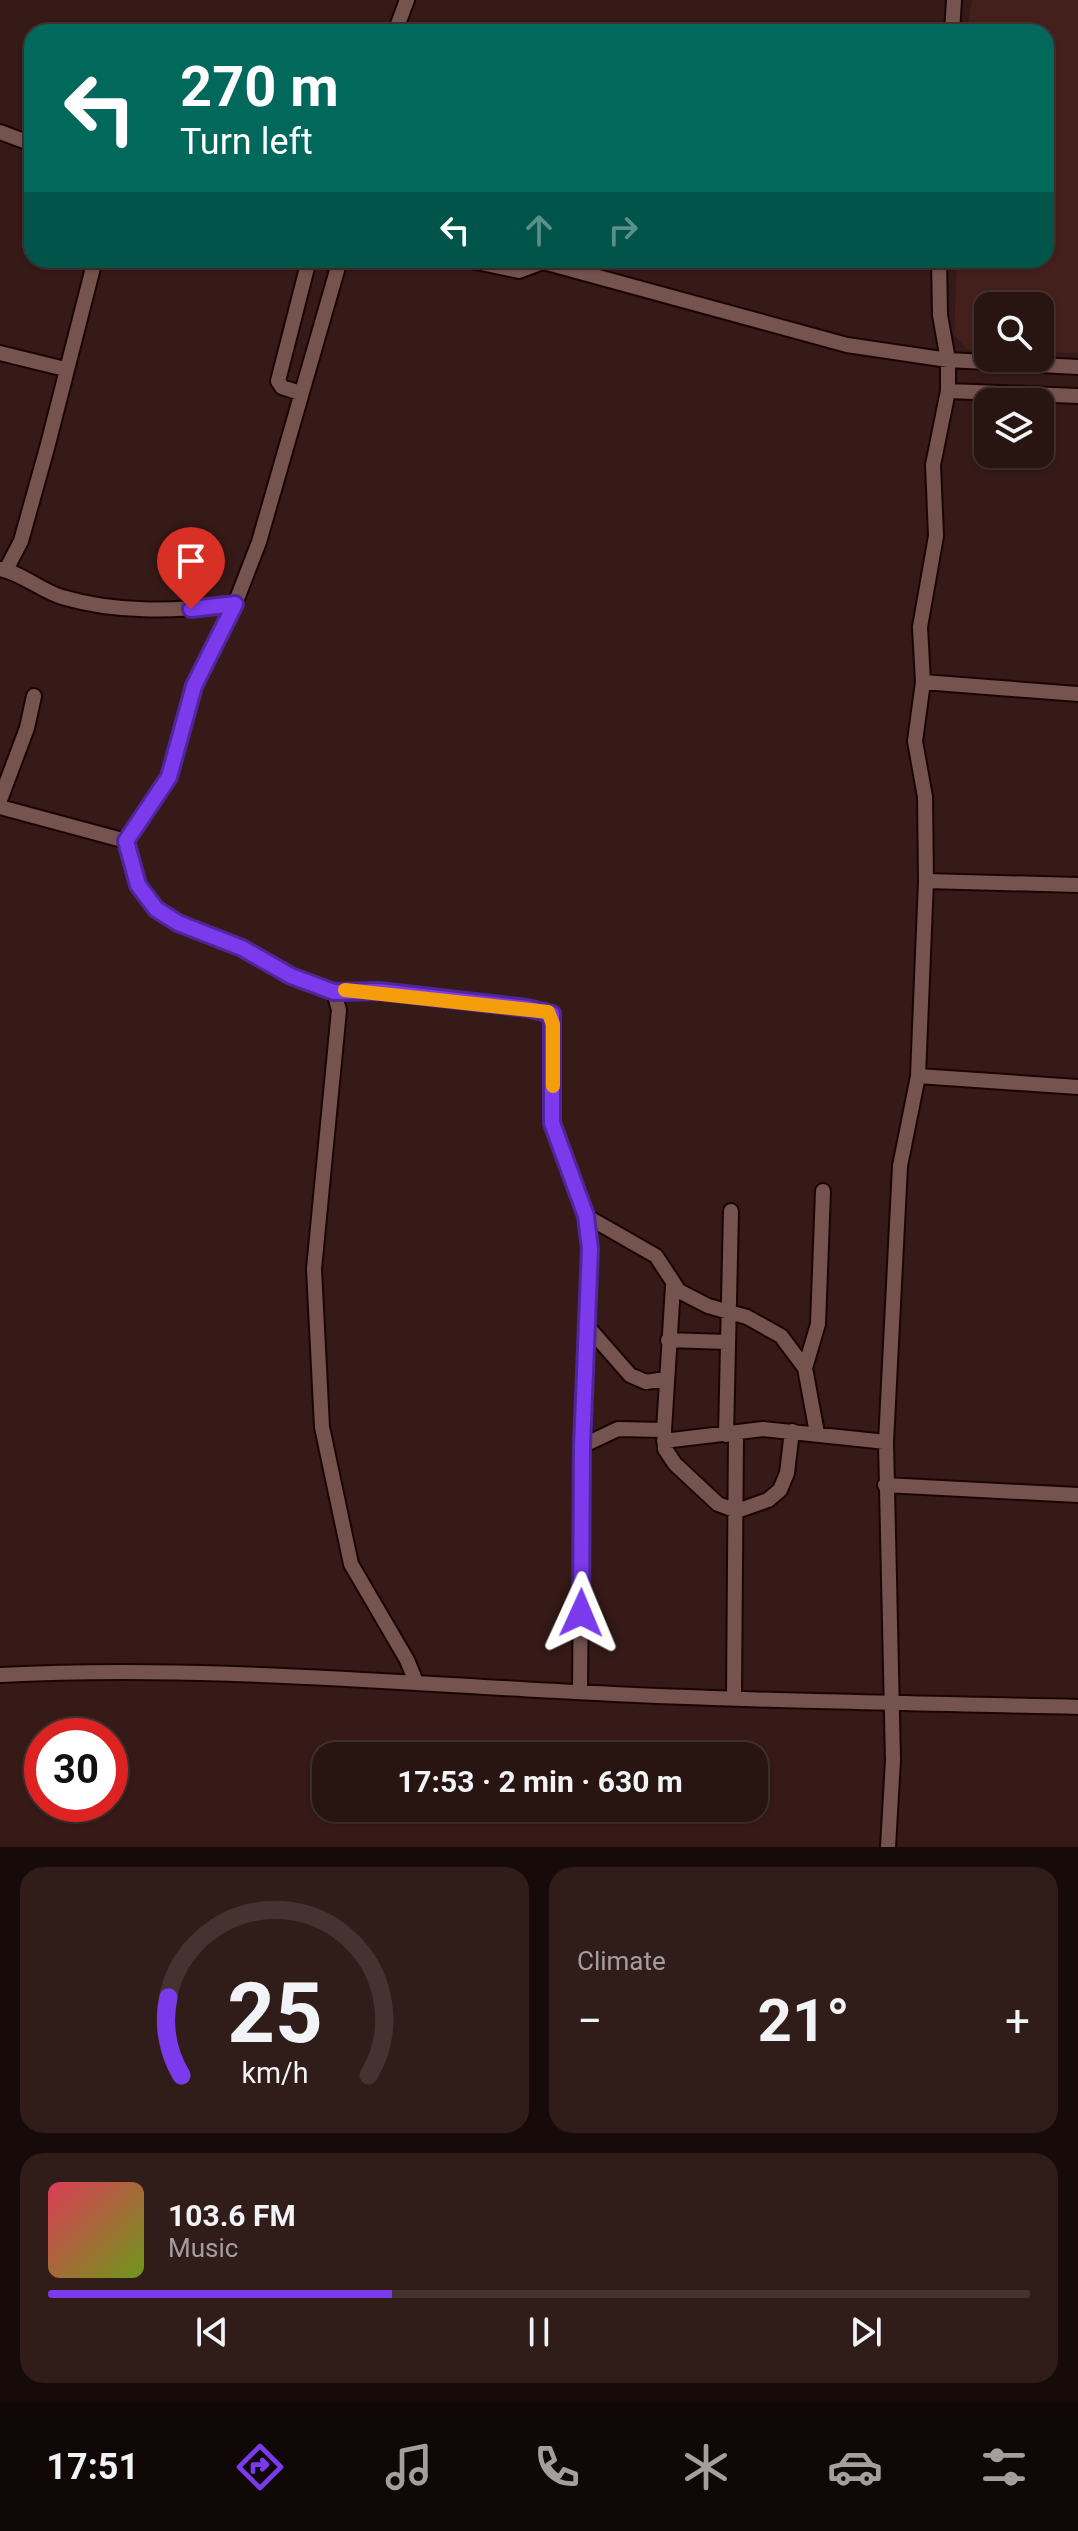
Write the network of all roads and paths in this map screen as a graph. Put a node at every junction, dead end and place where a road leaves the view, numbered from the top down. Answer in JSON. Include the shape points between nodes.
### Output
{"nodes":[{"id":1,"x":407,"y":0,"type":"edge"},
{"id":2,"x":954,"y":0,"type":"edge"},
{"id":3,"x":398,"y":24,"type":"edge"},
{"id":4,"x":952,"y":24,"type":"edge"},
{"id":5,"x":0,"y":132,"type":"edge"},
{"id":6,"x":24,"y":141,"type":"edge"},
{"id":7,"x":93,"y":268,"type":"edge"},
{"id":8,"x":307,"y":268,"type":"edge"},
{"id":9,"x":337,"y":268,"type":"edge"},
{"id":10,"x":505,"y":268,"type":"edge"},
{"id":11,"x":525,"y":268,"type":"edge"},
{"id":12,"x":560,"y":268,"type":"edge"},
{"id":13,"x":939,"y":268,"type":"edge"},
{"id":14,"x":293,"y":318,"type":"junction"},
{"id":15,"x":320,"y":323,"type":"junction"},
{"id":16,"x":0,"y":353,"type":"edge"},
{"id":17,"x":948,"y":360,"type":"junction"},
{"id":18,"x":1078,"y":367,"type":"edge"},
{"id":19,"x":65,"y":369,"type":"junction"},
{"id":20,"x":948,"y":391,"type":"junction"},
{"id":21,"x":300,"y":393,"type":"junction"},
{"id":22,"x":1078,"y":396,"type":"edge"},
{"id":23,"x":3,"y":570,"type":"edge"},
{"id":24,"x":235,"y":604,"type":"junction"},
{"id":25,"x":923,"y":682,"type":"junction"},
{"id":26,"x":1078,"y":694,"type":"edge"},
{"id":27,"x":34,"y":696,"type":"dead end"},
{"id":28,"x":0,"y":800,"type":"edge"},
{"id":29,"x":0,"y":807,"type":"edge"},
{"id":30,"x":126,"y":841,"type":"junction"},
{"id":31,"x":926,"y":881,"type":"junction"},
{"id":32,"x":1078,"y":885,"type":"edge"},
{"id":33,"x":334,"y":992,"type":"junction"},
{"id":34,"x":918,"y":1076,"type":"junction"},
{"id":35,"x":1078,"y":1087,"type":"edge"},
{"id":36,"x":823,"y":1191,"type":"dead end"},
{"id":37,"x":731,"y":1211,"type":"dead end"},
{"id":38,"x":586,"y":1216,"type":"junction"},
{"id":39,"x":673,"y":1286,"type":"junction"},
{"id":40,"x":729,"y":1312,"type":"junction"},
{"id":41,"x":588,"y":1327,"type":"junction"},
{"id":42,"x":668,"y":1340,"type":"junction"},
{"id":43,"x":727,"y":1342,"type":"junction"},
{"id":44,"x":805,"y":1368,"type":"junction"},
{"id":45,"x":665,"y":1379,"type":"junction"},
{"id":46,"x":792,"y":1431,"type":"junction"},
{"id":47,"x":817,"y":1433,"type":"junction"},
{"id":48,"x":731,"y":1434,"type":"junction"},
{"id":49,"x":664,"y":1435,"type":"junction"},
{"id":50,"x":886,"y":1442,"type":"junction"},
{"id":51,"x":582,"y":1446,"type":"junction"},
{"id":52,"x":885,"y":1485,"type":"junction"},
{"id":53,"x":1078,"y":1495,"type":"edge"},
{"id":54,"x":737,"y":1511,"type":"junction"},
{"id":55,"x":0,"y":1675,"type":"edge"},
{"id":56,"x":416,"y":1682,"type":"junction"},
{"id":57,"x":580,"y":1692,"type":"junction"},
{"id":58,"x":734,"y":1696,"type":"junction"},
{"id":59,"x":889,"y":1702,"type":"junction"},
{"id":60,"x":1078,"y":1707,"type":"edge"},
{"id":61,"x":888,"y":1847,"type":"edge"}],
"edges":[{"from":1,"to":3,"type":"street"},
{"from":2,"to":4,"type":"street"},
{"from":5,"to":6,"type":"street"},
{"from":7,"to":19,"type":"street"},
{"from":8,"to":14,"type":"street"},
{"from":9,"to":15,"type":"street"},
{"from":10,"to":11,"type":"street"},
{"from":12,"to":17,"type":"street","via":[[847,345]]},
{"from":13,"to":17,"type":"street"},
{"from":14,"to":15,"type":"street"},
{"from":14,"to":21,"type":"street","via":[[278,381]]},
{"from":15,"to":21,"type":"street"},
{"from":16,"to":19,"type":"street"},
{"from":17,"to":18,"type":"street"},
{"from":17,"to":20,"type":"street"},
{"from":19,"to":23,"type":"street","via":[[21,541]]},
{"from":20,"to":22,"type":"street"},
{"from":20,"to":25,"type":"street","via":[[933,465],[937,520],[921,616]]},
{"from":21,"to":24,"type":"street","via":[[259,542]]},
{"from":23,"to":24,"type":"street","via":[[39,589],[92,604],[155,612]]},
{"from":24,"to":30,"type":"street","via":[[194,686],[169,777]]},
{"from":25,"to":26,"type":"street"},
{"from":25,"to":31,"type":"street","via":[[915,741],[925,797]]},
{"from":27,"to":28,"type":"street"},
{"from":29,"to":30,"type":"street"},
{"from":30,"to":33,"type":"street","via":[[138,885],[156,909]]},
{"from":31,"to":32,"type":"street"},
{"from":31,"to":34,"type":"street"},
{"from":33,"to":38,"type":"street","via":[[379,991],[552,1014],[552,1123]]},
{"from":33,"to":56,"type":"street","via":[[339,1010],[314,1269],[322,1427],[351,1564]]},
{"from":34,"to":35,"type":"street"},
{"from":34,"to":50,"type":"street","via":[[900,1166]]},
{"from":36,"to":44,"type":"street","via":[[818,1324]]},
{"from":37,"to":40,"type":"street"},
{"from":38,"to":39,"type":"street","via":[[656,1256]]},
{"from":38,"to":41,"type":"street"},
{"from":39,"to":40,"type":"street"},
{"from":39,"to":42,"type":"street"},
{"from":40,"to":43,"type":"street"},
{"from":40,"to":44,"type":"street","via":[[781,1336]]},
{"from":41,"to":45,"type":"street","via":[[630,1375],[646,1382]]},
{"from":41,"to":51,"type":"street"},
{"from":42,"to":43,"type":"street"},
{"from":42,"to":45,"type":"street"},
{"from":43,"to":48,"type":"street"},
{"from":44,"to":47,"type":"street"},
{"from":45,"to":49,"type":"street"},
{"from":46,"to":47,"type":"street"},
{"from":46,"to":48,"type":"street"},
{"from":46,"to":54,"type":"street","via":[[780,1490]]},
{"from":47,"to":50,"type":"street"},
{"from":48,"to":49,"type":"street"},
{"from":48,"to":54,"type":"street"},
{"from":49,"to":51,"type":"street","via":[[618,1429]]},
{"from":49,"to":54,"type":"street","via":[[675,1464],[718,1504]]},
{"from":50,"to":52,"type":"street"},
{"from":51,"to":57,"type":"street"},
{"from":52,"to":53,"type":"street"},
{"from":52,"to":59,"type":"street"},
{"from":54,"to":58,"type":"street"},
{"from":55,"to":56,"type":"street","via":[[237,1672]]},
{"from":56,"to":57,"type":"street"},
{"from":57,"to":58,"type":"street"},
{"from":58,"to":59,"type":"street"},
{"from":59,"to":60,"type":"street"},
{"from":59,"to":61,"type":"street","via":[[893,1760]]}]}
